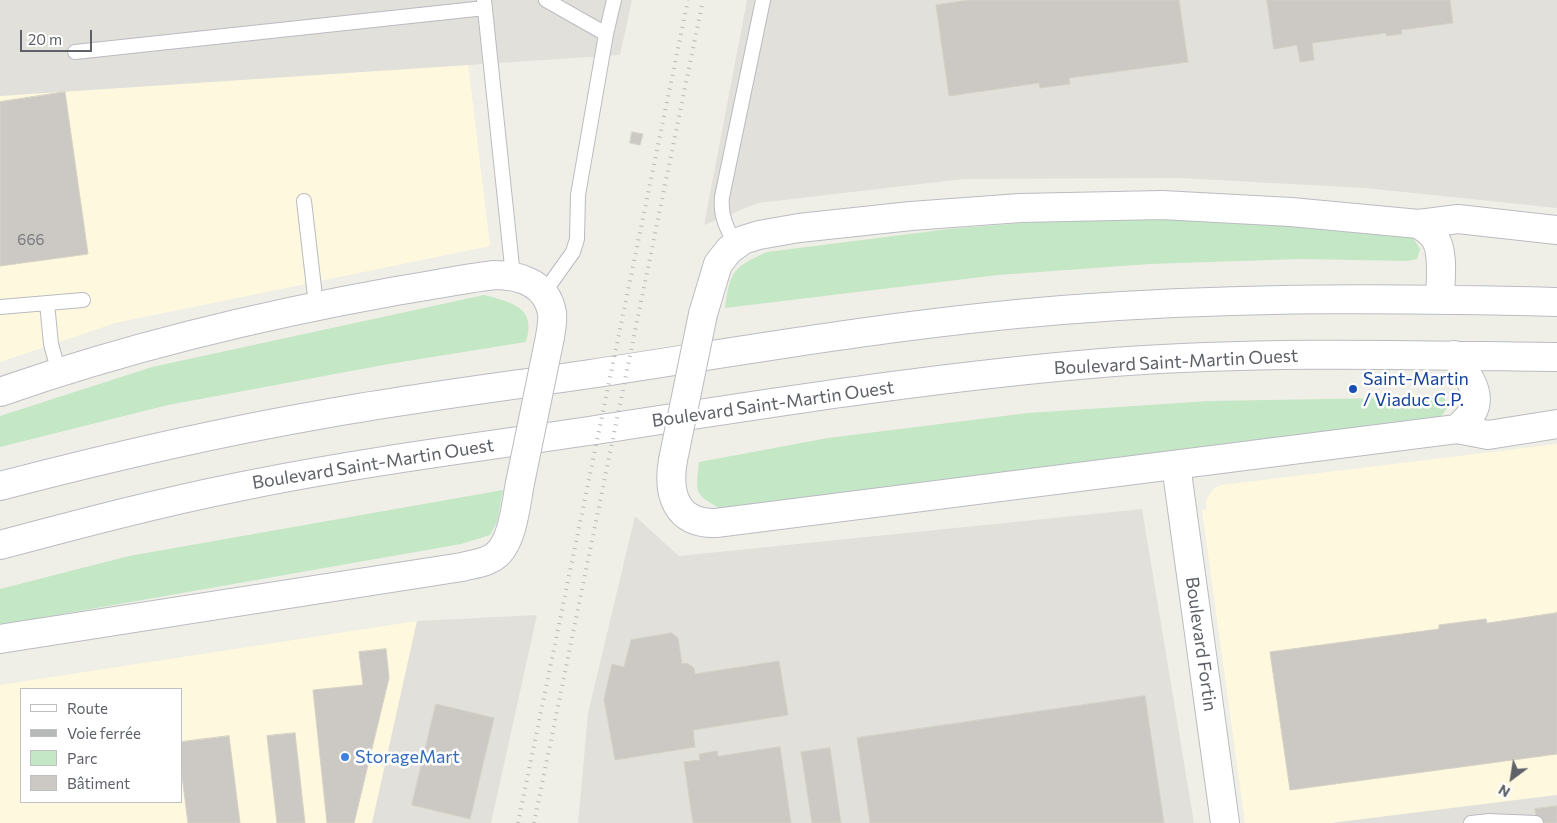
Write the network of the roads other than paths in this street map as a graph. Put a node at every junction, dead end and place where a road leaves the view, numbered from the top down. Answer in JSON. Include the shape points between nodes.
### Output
{"nodes":[{"id":1,"x":546,"y":0,"type":"edge"},
{"id":2,"x":614,"y":0,"type":"edge"},
{"id":3,"x":763,"y":0,"type":"edge"},
{"id":4,"x":484,"y":4,"type":"edge"},
{"id":5,"x":606,"y":34,"type":"junction"},
{"id":6,"x":75,"y":52,"type":"dead end"},
{"id":7,"x":304,"y":201,"type":"dead end"},
{"id":8,"x":1419,"y":224,"type":"junction"},
{"id":9,"x":1557,"y":230,"type":"edge"},
{"id":10,"x":736,"y":245,"type":"junction"},
{"id":11,"x":513,"y":276,"type":"junction"},
{"id":12,"x":543,"y":294,"type":"junction"},
{"id":13,"x":83,"y":300,"type":"dead end"},
{"id":14,"x":1440,"y":300,"type":"junction"},
{"id":15,"x":1557,"y":302,"type":"edge"},
{"id":16,"x":47,"y":303,"type":"junction"},
{"id":17,"x":316,"y":305,"type":"junction"},
{"id":18,"x":0,"y":308,"type":"edge"},
{"id":19,"x":1454,"y":356,"type":"junction"},
{"id":20,"x":1557,"y":357,"type":"edge"},
{"id":21,"x":59,"y":373,"type":"junction"},
{"id":22,"x":0,"y":392,"type":"edge"},
{"id":23,"x":1557,"y":424,"type":"edge"},
{"id":24,"x":1457,"y":430,"type":"junction"},
{"id":25,"x":1176,"y":465,"type":"junction"},
{"id":26,"x":0,"y":486,"type":"edge"},
{"id":27,"x":0,"y":545,"type":"edge"},
{"id":28,"x":0,"y":639,"type":"edge"},
{"id":29,"x":1225,"y":823,"type":"edge"},
{"id":30,"x":1471,"y":823,"type":"edge"},
{"id":31,"x":1536,"y":823,"type":"edge"}],
"edges":[{"from":1,"to":5,"type":"lane"},
{"from":2,"to":5,"type":"lane"},
{"from":3,"to":10,"type":"lane","via":[[722,197],[723,220]]},
{"from":4,"to":6,"type":"lane"},
{"from":4,"to":11,"type":"lane"},
{"from":5,"to":12,"type":"lane","via":[[578,195],[577,239],[572,252]]},
{"from":7,"to":17,"type":"lane"},
{"from":8,"to":9,"type":"main road","via":[[1458,219]]},
{"from":8,"to":10,"type":"main road","via":[[1207,207],[1046,207],[944,212],[817,226],[760,235]]},
{"from":8,"to":14,"type":"main road","via":[[1433,234],[1438,243]]},
{"from":10,"to":25,"type":"main road","bridge":true,"via":[[718,264],[703,314],[673,460],[671,485],[674,499],[677,506],[694,520],[709,523]]},
{"from":11,"to":12,"type":"main road","via":[[529,282]]},
{"from":11,"to":17,"type":"main road","via":[[482,276]]},
{"from":12,"to":28,"type":"main road","bridge":true,"via":[[552,313],[550,337],[508,541],[489,560],[462,567]]},
{"from":13,"to":16,"type":"lane"},
{"from":14,"to":15,"type":"main road"},
{"from":14,"to":26,"type":"main road","via":[[1308,299],[1146,304],[883,330],[333,412],[154,448]]},
{"from":16,"to":18,"type":"lane"},
{"from":16,"to":21,"type":"lane","via":[[51,344]]},
{"from":17,"to":21,"type":"main road","via":[[162,342]]},
{"from":19,"to":20,"type":"main road","name":"Boulevard Saint-Martin Ouest"},
{"from":19,"to":24,"type":"main road","via":[[1470,378],[1475,393],[1472,412]]},
{"from":19,"to":27,"type":"main road","name":"Boulevard Saint-Martin Ouest","via":[[1156,360],[919,382],[322,471],[199,495]]},
{"from":21,"to":22,"type":"main road"},
{"from":23,"to":24,"type":"main road","via":[[1488,435]]},
{"from":24,"to":25,"type":"main road"},
{"from":25,"to":29,"type":"main road","name":"Boulevard Fortin"},
{"from":30,"to":31,"type":"lane"}]}
